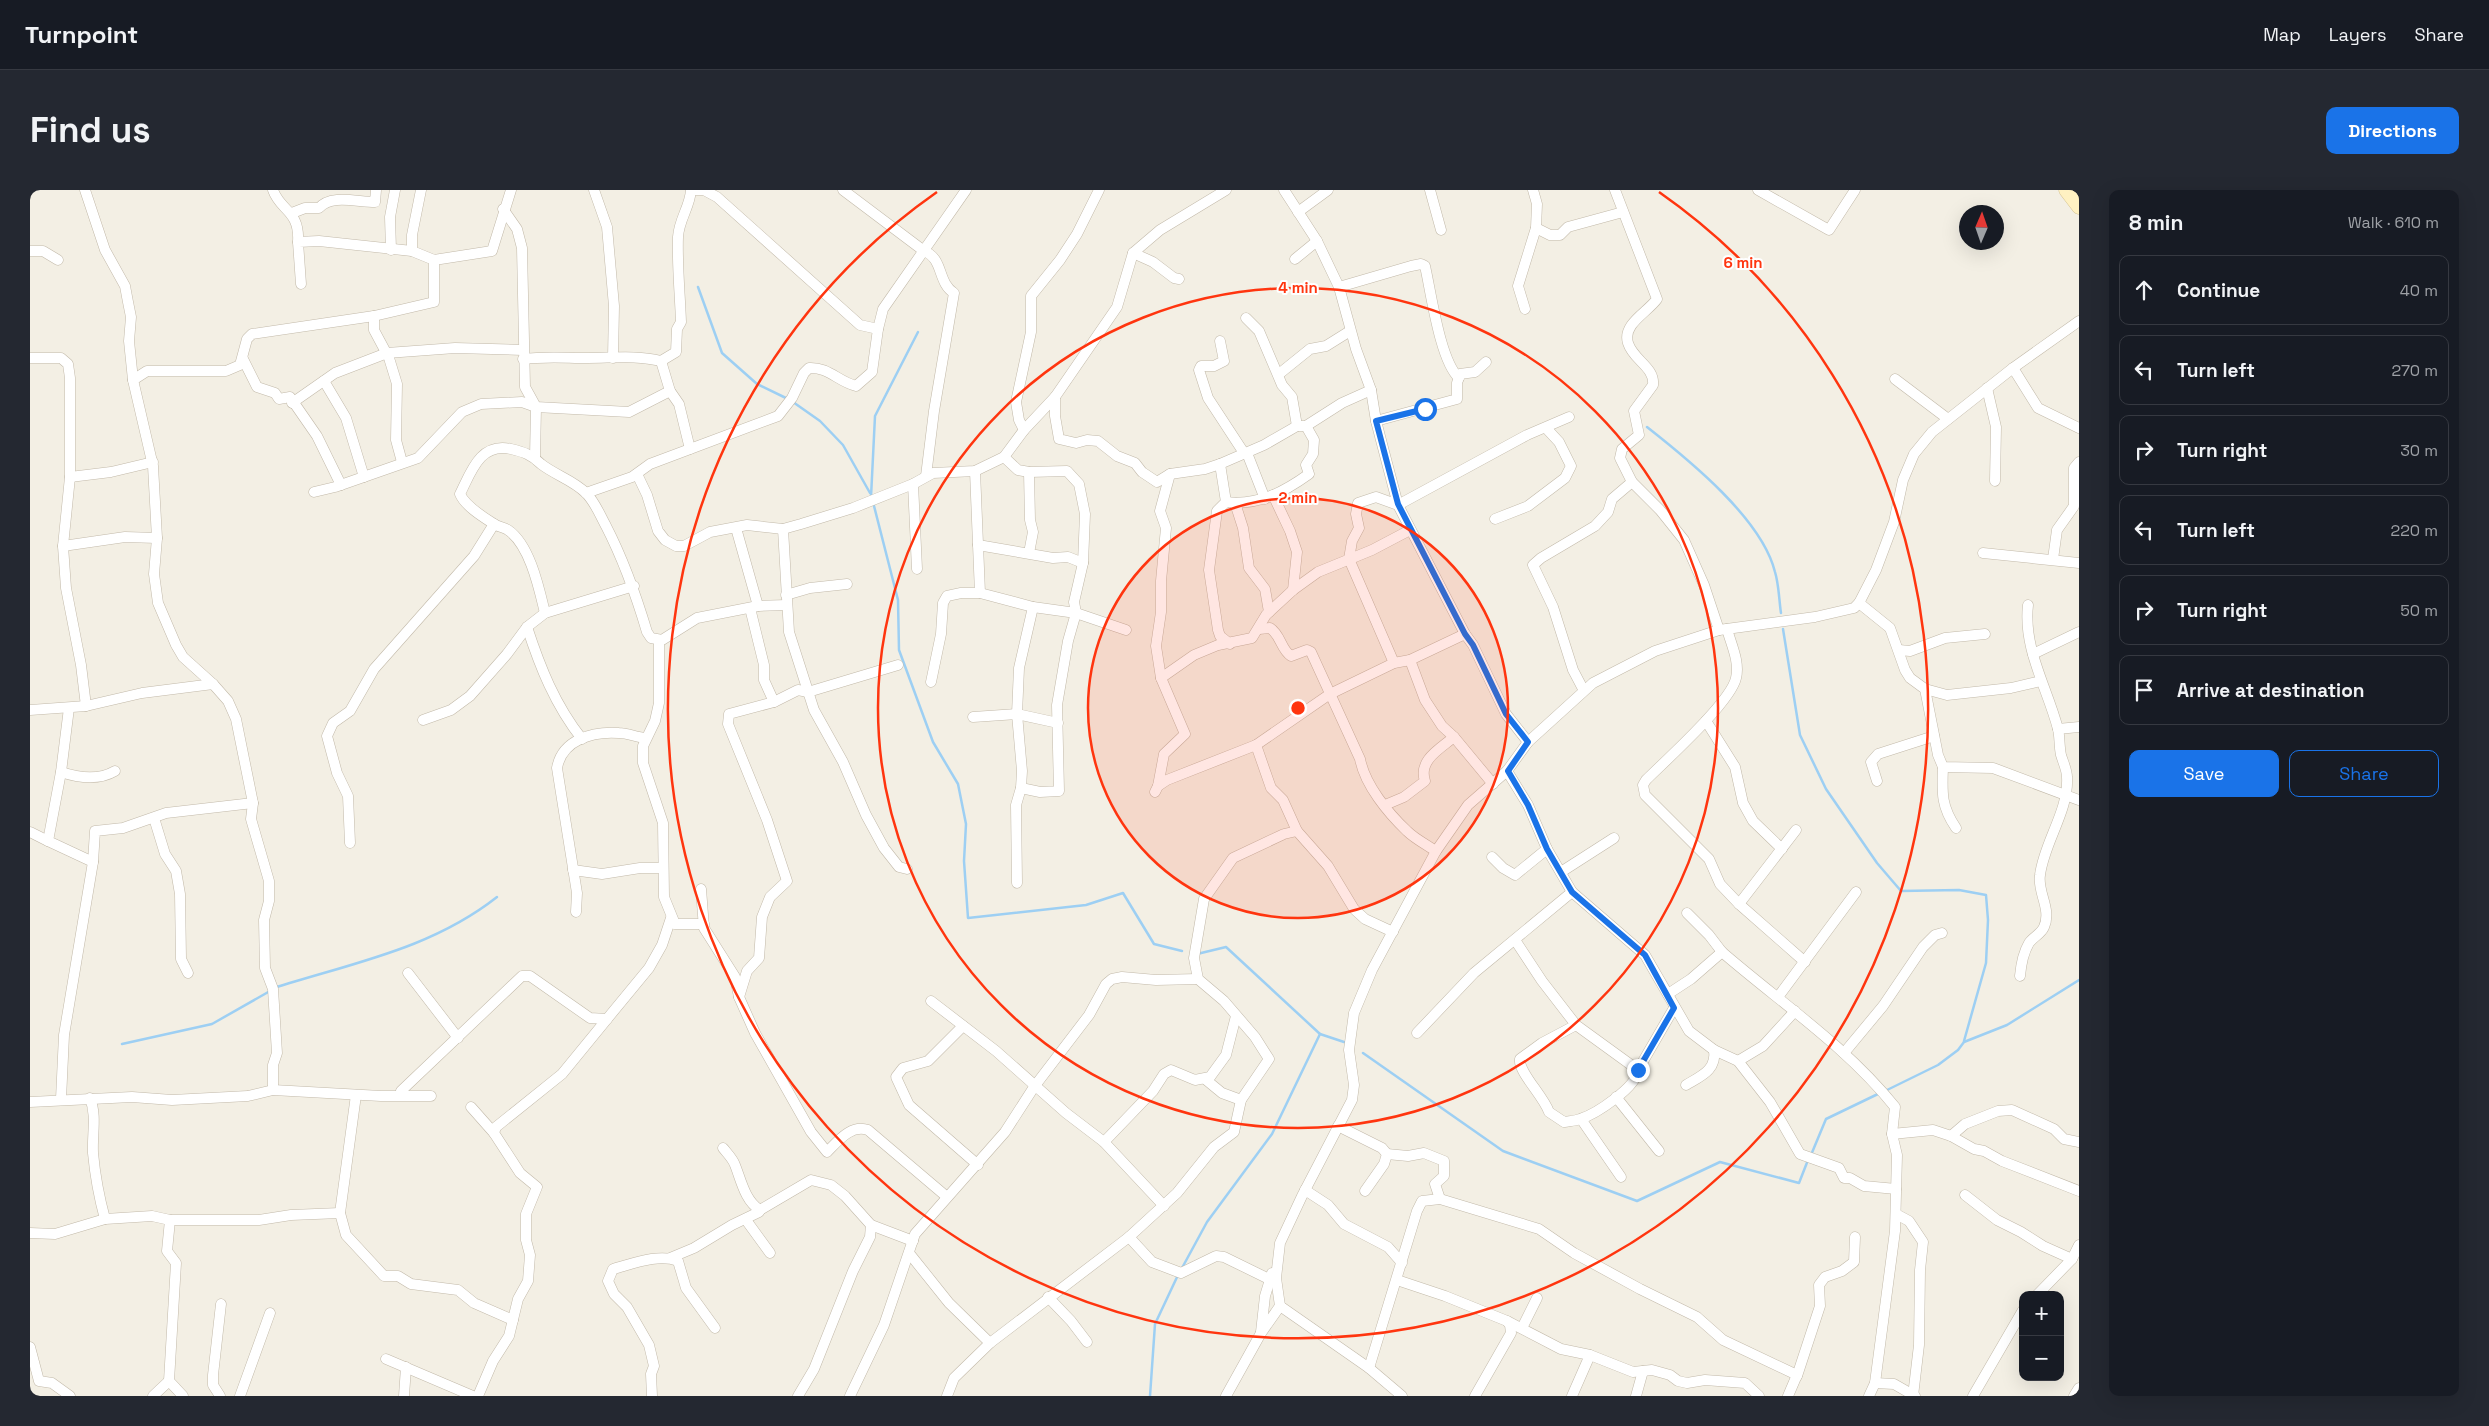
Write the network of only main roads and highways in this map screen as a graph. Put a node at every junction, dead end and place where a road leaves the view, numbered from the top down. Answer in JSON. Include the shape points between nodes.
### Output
{"nodes":[{"id":1,"x":2066,"y":190,"type":"edge"},
{"id":2,"x":2079,"y":207,"type":"edge"}],
"edges":[{"from":1,"to":2,"type":"main road"}]}
